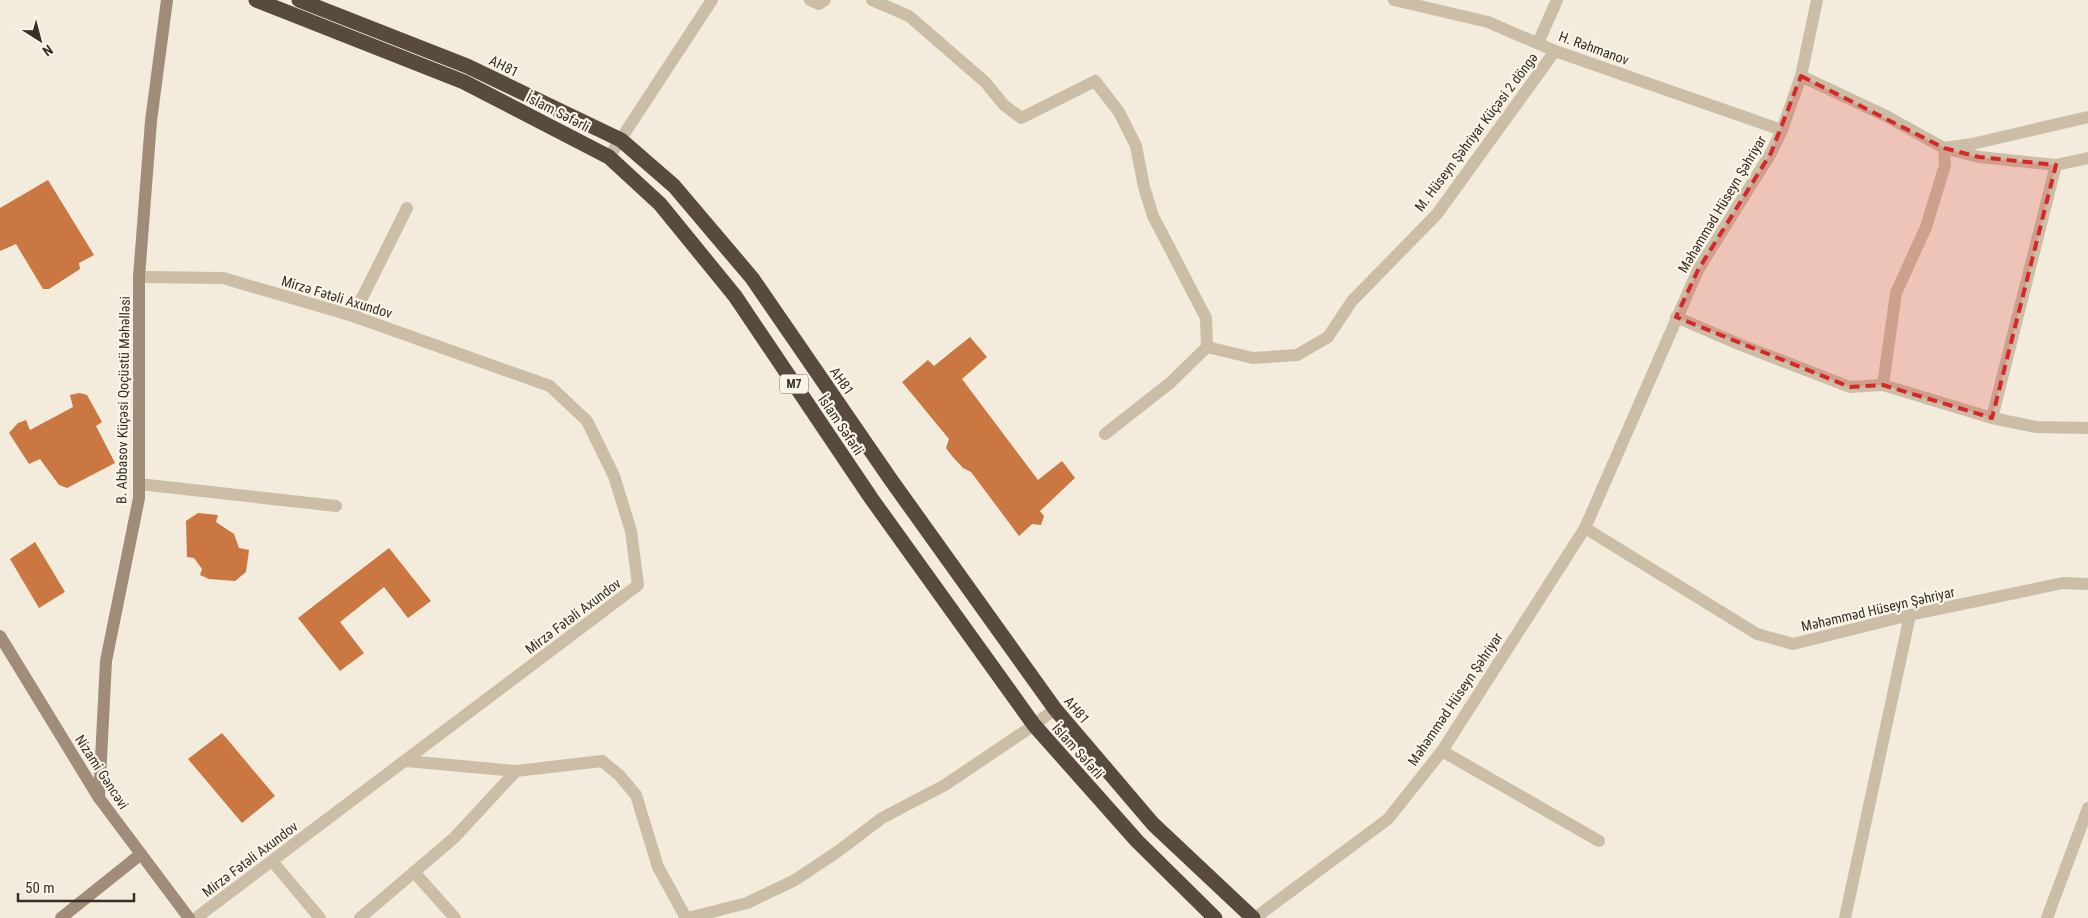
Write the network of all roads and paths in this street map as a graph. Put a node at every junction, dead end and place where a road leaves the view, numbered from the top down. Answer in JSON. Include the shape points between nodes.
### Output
{"nodes":[{"id":1,"x":167,"y":0,"type":"edge"},
{"id":2,"x":256,"y":0,"type":"edge"},
{"id":3,"x":299,"y":0,"type":"edge"},
{"id":4,"x":712,"y":0,"type":"edge"},
{"id":5,"x":810,"y":0,"type":"edge"},
{"id":6,"x":825,"y":0,"type":"edge"},
{"id":7,"x":872,"y":0,"type":"edge"},
{"id":8,"x":1394,"y":0,"type":"edge"},
{"id":9,"x":1557,"y":0,"type":"edge"},
{"id":10,"x":1817,"y":0,"type":"edge"},
{"id":11,"x":1435,"y":5,"type":"edge"},
{"id":12,"x":1538,"y":43,"type":"junction"},
{"id":13,"x":1555,"y":51,"type":"junction"},
{"id":14,"x":1802,"y":76,"type":"junction"},
{"id":15,"x":2088,"y":117,"type":"edge"},
{"id":16,"x":1782,"y":130,"type":"junction"},
{"id":17,"x":621,"y":140,"type":"junction"},
{"id":18,"x":1944,"y":148,"type":"junction"},
{"id":19,"x":609,"y":157,"type":"junction"},
{"id":20,"x":2088,"y":158,"type":"edge"},
{"id":21,"x":2056,"y":165,"type":"junction"},
{"id":22,"x":407,"y":208,"type":"dead end"},
{"id":23,"x":139,"y":277,"type":"junction"},
{"id":24,"x":353,"y":316,"type":"junction"},
{"id":25,"x":1676,"y":316,"type":"junction"},
{"id":26,"x":1207,"y":347,"type":"junction"},
{"id":27,"x":1883,"y":385,"type":"junction"},
{"id":28,"x":1992,"y":418,"type":"junction"},
{"id":29,"x":2088,"y":428,"type":"edge"},
{"id":30,"x":1105,"y":434,"type":"dead end"},
{"id":31,"x":139,"y":484,"type":"junction"},
{"id":32,"x":336,"y":506,"type":"dead end"},
{"id":33,"x":1585,"y":528,"type":"junction"},
{"id":34,"x":2088,"y":584,"type":"edge"},
{"id":35,"x":1910,"y":615,"type":"junction"},
{"id":36,"x":0,"y":636,"type":"edge"},
{"id":37,"x":1055,"y":709,"type":"junction"},
{"id":38,"x":1034,"y":725,"type":"junction"},
{"id":39,"x":1442,"y":751,"type":"junction"},
{"id":40,"x":406,"y":761,"type":"junction"},
{"id":41,"x":516,"y":771,"type":"junction"},
{"id":42,"x":99,"y":798,"type":"junction"},
{"id":43,"x":2088,"y":808,"type":"edge"},
{"id":44,"x":1599,"y":841,"type":"dead end"},
{"id":45,"x":141,"y":854,"type":"junction"},
{"id":46,"x":272,"y":861,"type":"junction"},
{"id":47,"x":414,"y":872,"type":"junction"},
{"id":48,"x":61,"y":918,"type":"edge"},
{"id":49,"x":189,"y":918,"type":"edge"},
{"id":50,"x":196,"y":918,"type":"edge"},
{"id":51,"x":320,"y":918,"type":"edge"},
{"id":52,"x":360,"y":918,"type":"edge"},
{"id":53,"x":455,"y":918,"type":"edge"},
{"id":54,"x":687,"y":918,"type":"edge"},
{"id":55,"x":1215,"y":918,"type":"edge"},
{"id":56,"x":1254,"y":918,"type":"edge"},
{"id":57,"x":1844,"y":918,"type":"edge"},
{"id":58,"x":2047,"y":918,"type":"edge"}],
"edges":[{"from":1,"to":23,"type":"main road","name":"B. Abbasov Küçəsi Qoçüstü Məhəlləsi","via":[[151,121]]},
{"from":2,"to":19,"type":"highway","name":"İslam Səfərli","number":"M7","via":[[464,82]]},
{"from":3,"to":17,"type":"highway","name":"AH81","number":"M7","via":[[467,66]]},
{"from":4,"to":17,"type":"street"},
{"from":5,"to":6,"type":"street","via":[[819,4]]},
{"from":7,"to":26,"type":"street","via":[[909,16],[985,82],[1020,118],[1095,81],[1119,112],[1136,146],[1152,216],[1206,318]]},
{"from":8,"to":11,"type":"street","name":"H. Rəhmanov"},
{"from":9,"to":12,"type":"street"},
{"from":10,"to":14,"type":"street","name":"Məhəmməd Hüseyn Şəhriyar"},
{"from":11,"to":12,"type":"street","name":"H. Rəhmanov"},
{"from":12,"to":13,"type":"street","name":"H. Rəhmanov"},
{"from":13,"to":16,"type":"street","name":"H. Rəhmanov"},
{"from":13,"to":26,"type":"street","name":"M. Hüseyn Şəhriyar Küçəsi 2 döngə","via":[[1437,214],[1352,301],[1328,337],[1297,355],[1253,358]]},
{"from":14,"to":16,"type":"street","name":"Məhəmməd Hüseyn Şəhriyar"},
{"from":14,"to":18,"type":"street"},
{"from":15,"to":18,"type":"street"},
{"from":16,"to":25,"type":"street","name":"Məhəmməd Hüseyn Şəhriyar","via":[[1698,270]]},
{"from":17,"to":19,"type":"street"},
{"from":17,"to":37,"type":"highway","name":"AH81","number":"M7","via":[[674,186],[752,278]]},
{"from":18,"to":21,"type":"street","via":[[1978,157]]},
{"from":18,"to":27,"type":"street","via":[[1945,165],[1926,227],[1896,293]]},
{"from":19,"to":38,"type":"highway","name":"İslam Səfərli","number":"M7","via":[[660,204],[734,296],[871,498]]},
{"from":20,"to":21,"type":"street"},
{"from":21,"to":28,"type":"street"},
{"from":22,"to":24,"type":"street"},
{"from":23,"to":24,"type":"street","name":"Mirzə Fətəli Axundov","via":[[223,278]]},
{"from":23,"to":31,"type":"main road","name":"B. Abbasov Küçəsi Qoçüstü Məhəlləsi"},
{"from":24,"to":40,"type":"street","name":"Mirzə Fətəli Axundov","via":[[550,386],[587,421],[614,476],[631,531],[638,585]]},
{"from":25,"to":27,"type":"street","via":[[1850,387]]},
{"from":25,"to":33,"type":"street","name":"Məhəmməd Hüseyn Şəhriyar"},
{"from":26,"to":30,"type":"street","via":[[1170,383]]},
{"from":27,"to":28,"type":"street"},
{"from":28,"to":29,"type":"street","via":[[2036,427]]},
{"from":31,"to":32,"type":"street"},
{"from":31,"to":42,"type":"main road","name":"B. Abbasov Küçəsi Qoçüstü Məhəlləsi","via":[[139,498],[106,661]]},
{"from":33,"to":35,"type":"street","name":"Məhəmməd Hüseyn Şəhriyar","via":[[1757,634],[1793,644]]},
{"from":33,"to":39,"type":"street","name":"Məhəmməd Hüseyn Şəhriyar"},
{"from":34,"to":35,"type":"street","name":"Məhəmməd Hüseyn Şəhriyar","via":[[2063,584]]},
{"from":35,"to":57,"type":"street"},
{"from":36,"to":42,"type":"main road","name":"Nizami Gəncəvi"},
{"from":37,"to":38,"type":"street"},
{"from":37,"to":56,"type":"highway","name":"AH81","number":"M7","via":[[1153,824]]},
{"from":38,"to":54,"type":"street","via":[[944,785],[882,818],[795,880],[747,903]]},
{"from":38,"to":55,"type":"highway","name":"İslam Səfərli","number":"M7","via":[[1137,842]]},
{"from":39,"to":44,"type":"street"},
{"from":39,"to":56,"type":"street","name":"Məhəmməd Hüseyn Şəhriyar","via":[[1388,819]]},
{"from":40,"to":41,"type":"street"},
{"from":40,"to":46,"type":"street","name":"Mirzə Fətəli Axundov"},
{"from":41,"to":47,"type":"street","via":[[454,838]]},
{"from":41,"to":54,"type":"street","via":[[602,761],[620,775],[636,795],[658,867]]},
{"from":42,"to":45,"type":"main road","name":"Nizami Gəncəvi"},
{"from":43,"to":58,"type":"street"},
{"from":45,"to":48,"type":"main road"},
{"from":45,"to":49,"type":"main road","name":"Nizami Gəncəvi"},
{"from":46,"to":50,"type":"street","name":"Mirzə Fətəli Axundov"},
{"from":46,"to":51,"type":"street"},
{"from":47,"to":52,"type":"street"},
{"from":47,"to":53,"type":"street"}]}
